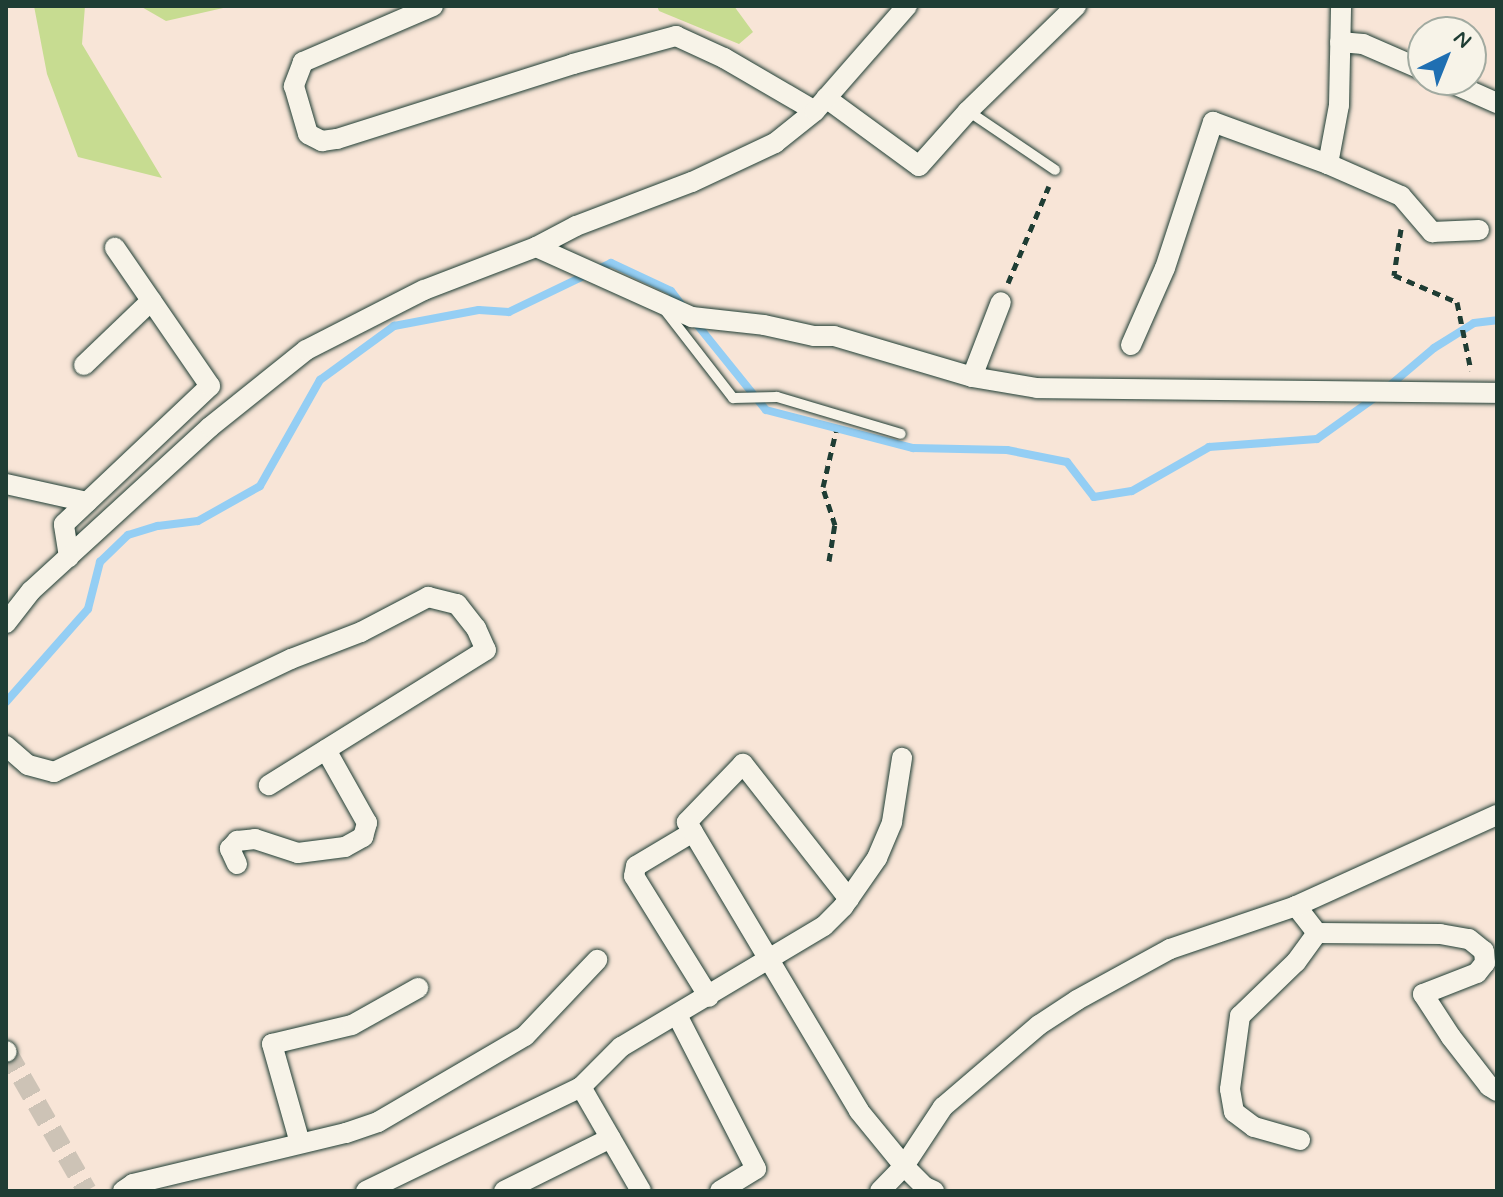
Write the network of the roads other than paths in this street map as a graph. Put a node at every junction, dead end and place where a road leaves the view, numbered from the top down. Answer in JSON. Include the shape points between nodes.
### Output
{"nodes":[{"id":1,"x":433,"y":6,"type":"edge"},
{"id":2,"x":907,"y":6,"type":"edge"},
{"id":3,"x":1076,"y":6,"type":"edge"},
{"id":4,"x":1341,"y":6,"type":"edge"},
{"id":5,"x":1340,"y":42,"type":"junction"},
{"id":6,"x":1407,"y":63,"type":"edge"},
{"id":7,"x":820,"y":105,"type":"junction"},
{"id":8,"x":968,"y":111,"type":"junction"},
{"id":9,"x":1328,"y":164,"type":"junction"},
{"id":10,"x":1055,"y":170,"type":"road end"},
{"id":11,"x":1479,"y":230,"type":"dead end"},
{"id":12,"x":536,"y":247,"type":"junction"},
{"id":13,"x":115,"y":248,"type":"dead end"},
{"id":14,"x":1004,"y":295,"type":"road end"},
{"id":15,"x":151,"y":301,"type":"junction"},
{"id":16,"x":659,"y":302,"type":"junction"},
{"id":17,"x":1131,"y":352,"type":"dead end"},
{"id":18,"x":84,"y":365,"type":"dead end"},
{"id":19,"x":972,"y":377,"type":"junction"},
{"id":20,"x":1497,"y":393,"type":"edge"},
{"id":21,"x":901,"y":434,"type":"dead end"},
{"id":22,"x":6,"y":484,"type":"edge"},
{"id":23,"x":87,"y":502,"type":"junction"},
{"id":24,"x":69,"y":557,"type":"junction"},
{"id":25,"x":6,"y":623,"type":"edge"},
{"id":26,"x":6,"y":746,"type":"edge"},
{"id":27,"x":326,"y":750,"type":"junction"},
{"id":28,"x":902,"y":758,"type":"dead end"},
{"id":29,"x":269,"y":785,"type":"dead end"},
{"id":30,"x":1497,"y":815,"type":"edge"},
{"id":31,"x":693,"y":832,"type":"junction"},
{"id":32,"x":237,"y":864,"type":"dead end"},
{"id":33,"x":849,"y":899,"type":"junction"},
{"id":34,"x":1296,"y":906,"type":"junction"},
{"id":35,"x":1317,"y":933,"type":"junction"},
{"id":36,"x":597,"y":960,"type":"dead end"},
{"id":37,"x":768,"y":961,"type":"junction"},
{"id":38,"x":418,"y":988,"type":"dead end"},
{"id":39,"x":709,"y":997,"type":"junction"},
{"id":40,"x":677,"y":1015,"type":"junction"},
{"id":41,"x":581,"y":1087,"type":"junction"},
{"id":42,"x":1497,"y":1091,"type":"edge"},
{"id":43,"x":611,"y":1138,"type":"junction"},
{"id":44,"x":1300,"y":1140,"type":"dead end"},
{"id":45,"x":300,"y":1143,"type":"junction"},
{"id":46,"x":904,"y":1166,"type":"junction"},
{"id":47,"x":123,"y":1191,"type":"edge"},
{"id":48,"x":366,"y":1191,"type":"edge"},
{"id":49,"x":504,"y":1191,"type":"edge"},
{"id":50,"x":641,"y":1191,"type":"edge"},
{"id":51,"x":720,"y":1191,"type":"edge"},
{"id":52,"x":880,"y":1191,"type":"edge"},
{"id":53,"x":934,"y":1191,"type":"edge"}],
"edges":[{"from":1,"to":7,"type":"street","via":[[303,62],[294,86],[308,134],[322,141],[337,139],[676,36]]},
{"from":2,"to":7,"type":"street"},
{"from":3,"to":8,"type":"street"},
{"from":4,"to":5,"type":"street"},
{"from":5,"to":6,"type":"street","via":[[1363,44]]},
{"from":5,"to":9,"type":"street","via":[[1339,105]]},
{"from":7,"to":8,"type":"street","via":[[919,166]]},
{"from":7,"to":12,"type":"street","via":[[775,143]]},
{"from":8,"to":10,"type":"lane"},
{"from":9,"to":11,"type":"street","via":[[1401,196],[1432,232]]},
{"from":9,"to":17,"type":"street","via":[[1213,122]]},
{"from":12,"to":16,"type":"street"},
{"from":12,"to":24,"type":"street","via":[[424,290],[306,350],[210,427]]},
{"from":13,"to":15,"type":"street"},
{"from":14,"to":19,"type":"street"},
{"from":15,"to":18,"type":"street"},
{"from":15,"to":23,"type":"street","via":[[210,386]]},
{"from":16,"to":19,"type":"street","via":[[692,317],[834,336]]},
{"from":16,"to":21,"type":"lane","via":[[733,398],[777,397]]},
{"from":19,"to":20,"type":"street","via":[[1037,388]]},
{"from":22,"to":23,"type":"street"},
{"from":23,"to":24,"type":"street","via":[[64,524]]},
{"from":24,"to":25,"type":"street","via":[[31,591]]},
{"from":26,"to":27,"type":"street","via":[[28,765],[54,772],[428,597],[457,604],[486,650]]},
{"from":27,"to":29,"type":"street"},
{"from":27,"to":32,"type":"street","via":[[367,823],[363,837],[345,847],[298,853],[255,839],[237,841],[230,849]]},
{"from":28,"to":33,"type":"street","via":[[892,822],[877,858]]},
{"from":30,"to":34,"type":"street"},
{"from":31,"to":33,"type":"street","via":[[687,822],[743,764]]},
{"from":31,"to":37,"type":"street"},
{"from":31,"to":39,"type":"street","via":[[636,866],[634,876]]},
{"from":33,"to":37,"type":"street","via":[[824,926]]},
{"from":34,"to":35,"type":"street"},
{"from":34,"to":46,"type":"street","via":[[1170,949],[1039,1025],[943,1107]]},
{"from":35,"to":42,"type":"street","via":[[1440,934],[1469,939],[1484,951],[1485,963],[1477,973],[1423,994]]},
{"from":35,"to":44,"type":"street","via":[[1296,962],[1240,1016],[1230,1089],[1234,1112],[1254,1127]]},
{"from":36,"to":45,"type":"street","via":[[525,1036],[378,1122]]},
{"from":37,"to":39,"type":"street"},
{"from":37,"to":46,"type":"street","via":[[859,1111]]},
{"from":38,"to":45,"type":"street","via":[[352,1025],[272,1044]]},
{"from":39,"to":40,"type":"street"},
{"from":40,"to":41,"type":"street","via":[[621,1047]]},
{"from":40,"to":51,"type":"street","via":[[756,1169]]},
{"from":41,"to":43,"type":"street"},
{"from":41,"to":48,"type":"street"},
{"from":43,"to":49,"type":"street"},
{"from":43,"to":50,"type":"street"},
{"from":45,"to":47,"type":"street","via":[[133,1184]]},
{"from":46,"to":52,"type":"street"},
{"from":46,"to":53,"type":"street"}]}
